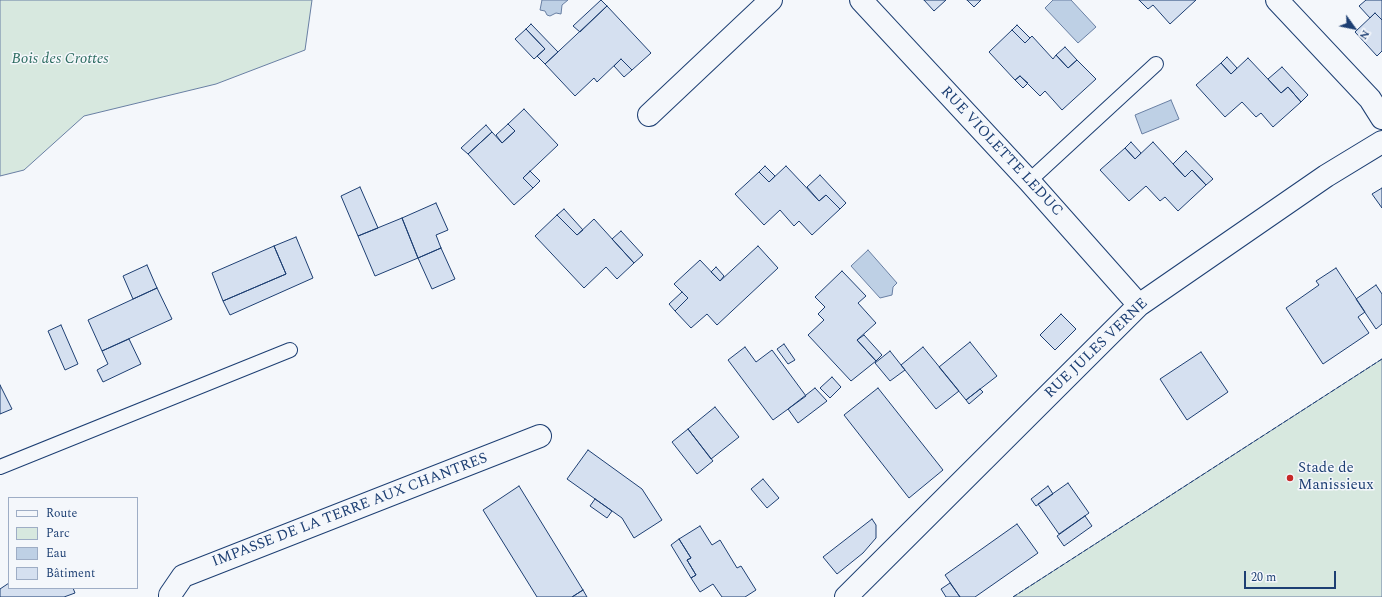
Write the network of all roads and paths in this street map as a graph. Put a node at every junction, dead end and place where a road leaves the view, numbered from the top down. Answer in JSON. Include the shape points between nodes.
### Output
{"nodes":[{"id":1,"x":770,"y":0,"type":"edge"},
{"id":2,"x":861,"y":0,"type":"edge"},
{"id":3,"x":1277,"y":0,"type":"edge"},
{"id":4,"x":1156,"y":64,"type":"dead end"},
{"id":5,"x":649,"y":115,"type":"dead end"},
{"id":6,"x":1382,"y":118,"type":"edge"},
{"id":7,"x":1382,"y":142,"type":"edge"},
{"id":8,"x":1029,"y":181,"type":"junction"},
{"id":9,"x":1139,"y":305,"type":"junction"},
{"id":10,"x":290,"y":350,"type":"dead end"},
{"id":11,"x":540,"y":436,"type":"dead end"},
{"id":12,"x":0,"y":467,"type":"edge"},
{"id":13,"x":170,"y":597,"type":"edge"},
{"id":14,"x":846,"y":597,"type":"edge"}],
"edges":[{"from":1,"to":5,"type":"street"},
{"from":2,"to":8,"type":"street","name":"RUE VIOLETTE LEDUC"},
{"from":3,"to":6,"type":"street","via":[[1370,99]]},
{"from":4,"to":8,"type":"lane"},
{"from":7,"to":9,"type":"street","name":"RUE JULES VERNE","via":[[1326,176]]},
{"from":8,"to":9,"type":"street","name":"RUE VIOLETTE LEDUC"},
{"from":9,"to":14,"type":"street","name":"RUE JULES VERNE"},
{"from":10,"to":12,"type":"lane"},
{"from":11,"to":13,"type":"street","name":"IMPASSE DE LA TERRE AUX CHANTRES","via":[[183,576]]}]}
